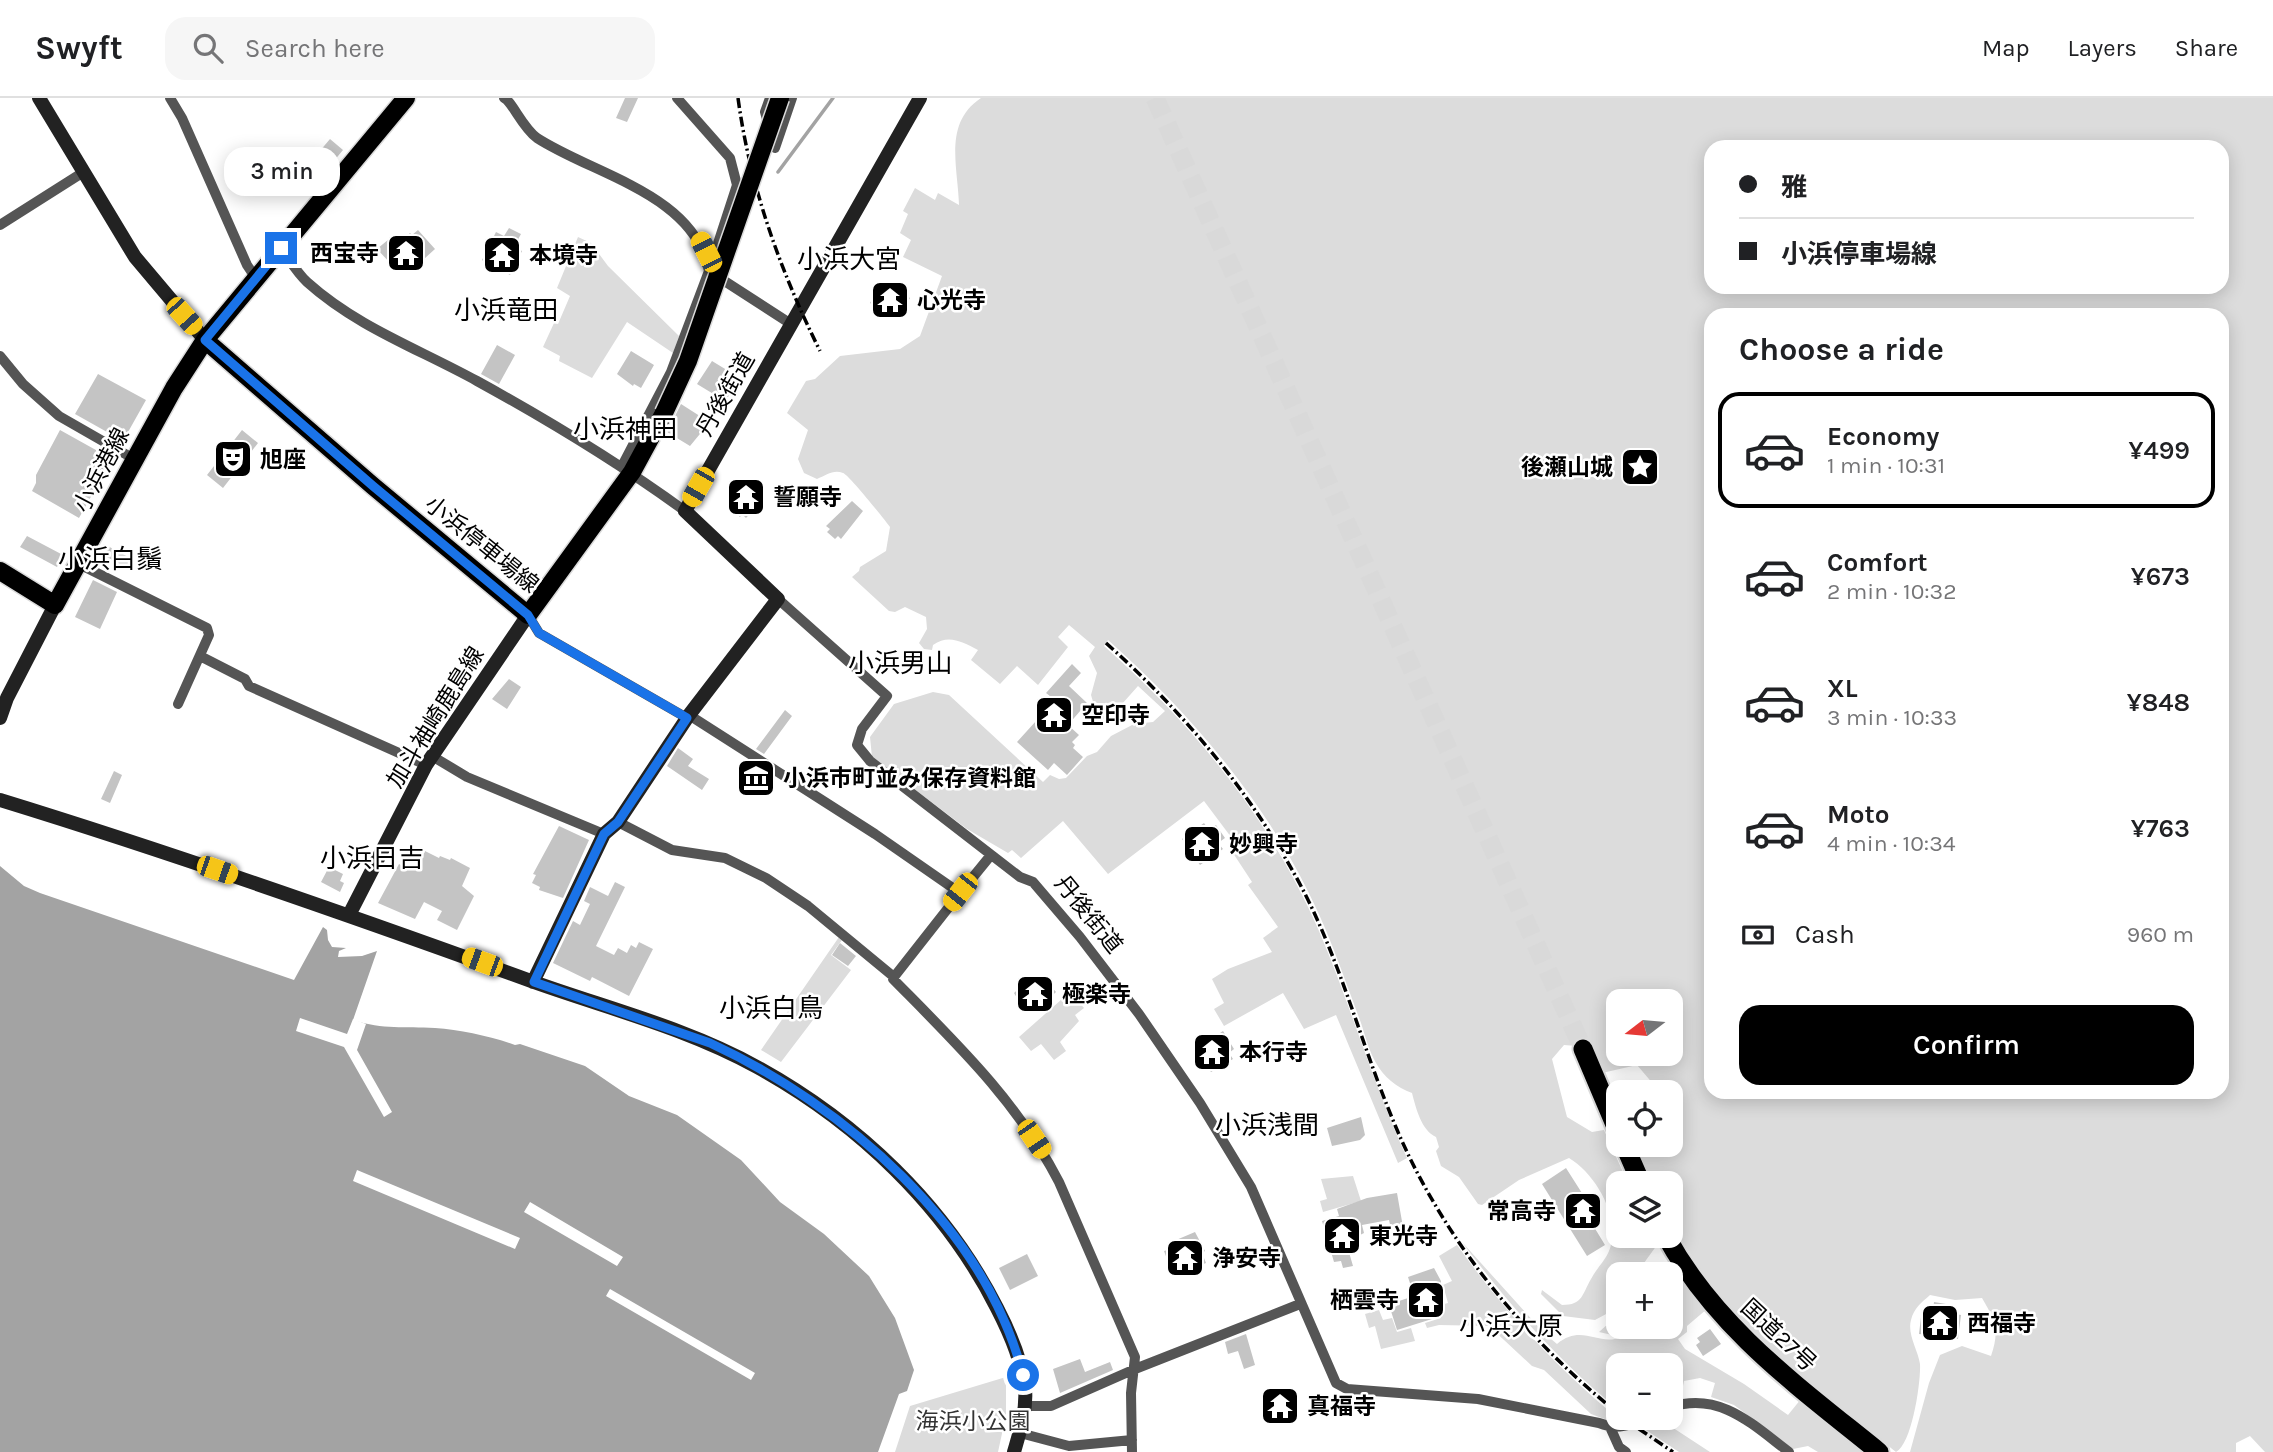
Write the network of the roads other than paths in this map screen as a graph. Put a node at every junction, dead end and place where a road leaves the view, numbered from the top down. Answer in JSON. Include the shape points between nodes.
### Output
{"nodes":[{"id":1,"x":39,"y":98,"type":"edge"},
{"id":2,"x":170,"y":98,"type":"edge"},
{"id":3,"x":406,"y":98,"type":"edge"},
{"id":4,"x":504,"y":98,"type":"edge"},
{"id":5,"x":677,"y":98,"type":"edge"},
{"id":6,"x":770,"y":98,"type":"edge"},
{"id":7,"x":780,"y":98,"type":"edge"},
{"id":8,"x":792,"y":98,"type":"edge"},
{"id":9,"x":920,"y":98,"type":"edge"},
{"id":10,"x":82,"y":173,"type":"junction"},
{"id":11,"x":0,"y":225,"type":"edge"},
{"id":12,"x":281,"y":248,"type":"junction"},
{"id":13,"x":709,"y":271,"type":"junction"},
{"id":14,"x":255,"y":277,"type":"junction"},
{"id":15,"x":791,"y":324,"type":"junction"},
{"id":16,"x":205,"y":340,"type":"junction"},
{"id":17,"x":0,"y":356,"type":"edge"},
{"id":18,"x":134,"y":459,"type":"junction"},
{"id":19,"x":627,"y":469,"type":"junction"},
{"id":20,"x":685,"y":510,"type":"junction"},
{"id":21,"x":79,"y":564,"type":"junction"},
{"id":22,"x":0,"y":571,"type":"edge"},
{"id":23,"x":778,"y":599,"type":"junction"},
{"id":24,"x":55,"y":605,"type":"junction"},
{"id":25,"x":528,"y":615,"type":"junction"},
{"id":26,"x":200,"y":656,"type":"junction"},
{"id":27,"x":178,"y":704,"type":"dead end"},
{"id":28,"x":688,"y":717,"type":"junction"},
{"id":29,"x":0,"y":718,"type":"edge"},
{"id":30,"x":429,"y":761,"type":"junction"},
{"id":31,"x":0,"y":800,"type":"edge"},
{"id":32,"x":618,"y":822,"type":"junction"},
{"id":33,"x":604,"y":834,"type":"junction"},
{"id":34,"x":991,"y":855,"type":"junction"},
{"id":35,"x":960,"y":892,"type":"junction"},
{"id":36,"x":349,"y":915,"type":"junction"},
{"id":37,"x":893,"y":979,"type":"dead end"},
{"id":38,"x":534,"y":982,"type":"junction"},
{"id":39,"x":1583,"y":1049,"type":"tunnel mouth"},
{"id":40,"x":1606,"y":1103,"type":"edge"},
{"id":41,"x":1674,"y":1248,"type":"edge"},
{"id":42,"x":1300,"y":1304,"type":"junction"},
{"id":43,"x":1135,"y":1369,"type":"junction"},
{"id":44,"x":1683,"y":1405,"type":"edge"},
{"id":45,"x":1025,"y":1406,"type":"junction"},
{"id":46,"x":1606,"y":1426,"type":"edge"},
{"id":47,"x":1611,"y":1430,"type":"edge"},
{"id":48,"x":1020,"y":1433,"type":"junction"},
{"id":49,"x":1132,"y":1440,"type":"junction"},
{"id":50,"x":1014,"y":1452,"type":"edge"},
{"id":51,"x":1132,"y":1452,"type":"edge"},
{"id":52,"x":1626,"y":1452,"type":"edge"},
{"id":53,"x":1789,"y":1452,"type":"edge"},
{"id":54,"x":1879,"y":1452,"type":"edge"}],
"edges":[{"from":1,"to":10,"type":"street"},
{"from":2,"to":14,"type":"street"},
{"from":3,"to":12,"type":"main road"},
{"from":4,"to":13,"type":"street","via":[[524,127],[538,138],[620,180],[682,220],[696,233]]},
{"from":5,"to":13,"type":"street","via":[[730,158],[737,186]]},
{"from":6,"to":8,"type":"street","via":[[765,112],[775,148]]},
{"from":7,"to":19,"type":"main road","name":"小浜停車場線","bridge":true,"via":[[688,361],[664,413]]},
{"from":9,"to":15,"type":"street","name":"丹後街道"},
{"from":10,"to":11,"type":"street"},
{"from":10,"to":16,"type":"street","via":[[135,257]]},
{"from":12,"to":14,"type":"main road"},
{"from":12,"to":19,"type":"street","via":[[305,280],[345,312],[476,380]]},
{"from":13,"to":15,"type":"street"},
{"from":13,"to":19,"type":"street","via":[[671,372]]},
{"from":14,"to":16,"type":"main road"},
{"from":15,"to":20,"type":"street","name":"丹後街道"},
{"from":16,"to":18,"type":"main road","name":"小浜港線"},
{"from":16,"to":25,"type":"main road","name":"小浜停車場線"},
{"from":17,"to":18,"type":"street","via":[[59,416]]},
{"from":18,"to":21,"type":"main road","name":"小浜港線"},
{"from":19,"to":20,"type":"street"},
{"from":19,"to":25,"type":"main road","name":"小浜停車場線"},
{"from":20,"to":23,"type":"street"},
{"from":21,"to":24,"type":"main road","name":"小浜港線"},
{"from":21,"to":26,"type":"street","via":[[207,628],[209,635]]},
{"from":22,"to":24,"type":"main road"},
{"from":23,"to":28,"type":"street"},
{"from":23,"to":34,"type":"street","name":"丹後街道","via":[[887,696],[862,729],[857,745],[870,761]]},
{"from":24,"to":29,"type":"street"},
{"from":25,"to":28,"type":"street","via":[[539,633]]},
{"from":25,"to":30,"type":"street","name":"加斗袖崎鹿島線"},
{"from":26,"to":27,"type":"street"},
{"from":26,"to":30,"type":"street","via":[[245,678],[248,686]]},
{"from":28,"to":32,"type":"street"},
{"from":28,"to":35,"type":"street"},
{"from":30,"to":33,"type":"street"},
{"from":30,"to":36,"type":"street","name":"加斗袖崎鹿島線"},
{"from":31,"to":36,"type":"street"},
{"from":32,"to":33,"type":"street"},
{"from":32,"to":35,"type":"street","via":[[672,850],[725,858],[766,878],[808,906],[894,977]]},
{"from":33,"to":38,"type":"street"},
{"from":34,"to":35,"type":"street"},
{"from":34,"to":42,"type":"street","name":"丹後街道","via":[[1034,882],[1169,1055],[1251,1187]]},
{"from":36,"to":38,"type":"street"},
{"from":37,"to":43,"type":"street","via":[[974,1061],[1045,1155],[1136,1357]]},
{"from":38,"to":45,"type":"street","via":[[733,1054],[790,1087],[860,1138],[915,1191],[976,1271],[1012,1340],[1023,1375]]},
{"from":39,"to":40,"type":"highway"},
{"from":41,"to":54,"type":"highway","name":"国道27号","via":[[1733,1329]]},
{"from":42,"to":43,"type":"street"},
{"from":42,"to":46,"type":"street","name":"丹後街道","via":[[1331,1376],[1347,1389],[1478,1399]]},
{"from":43,"to":45,"type":"street","via":[[1051,1406]]},
{"from":43,"to":49,"type":"street"},
{"from":44,"to":53,"type":"street","via":[[1717,1404],[1737,1413]]},
{"from":45,"to":48,"type":"street"},
{"from":47,"to":52,"type":"street"},
{"from":48,"to":49,"type":"street","via":[[1069,1446]]},
{"from":48,"to":50,"type":"street"},
{"from":49,"to":51,"type":"street"}]}
